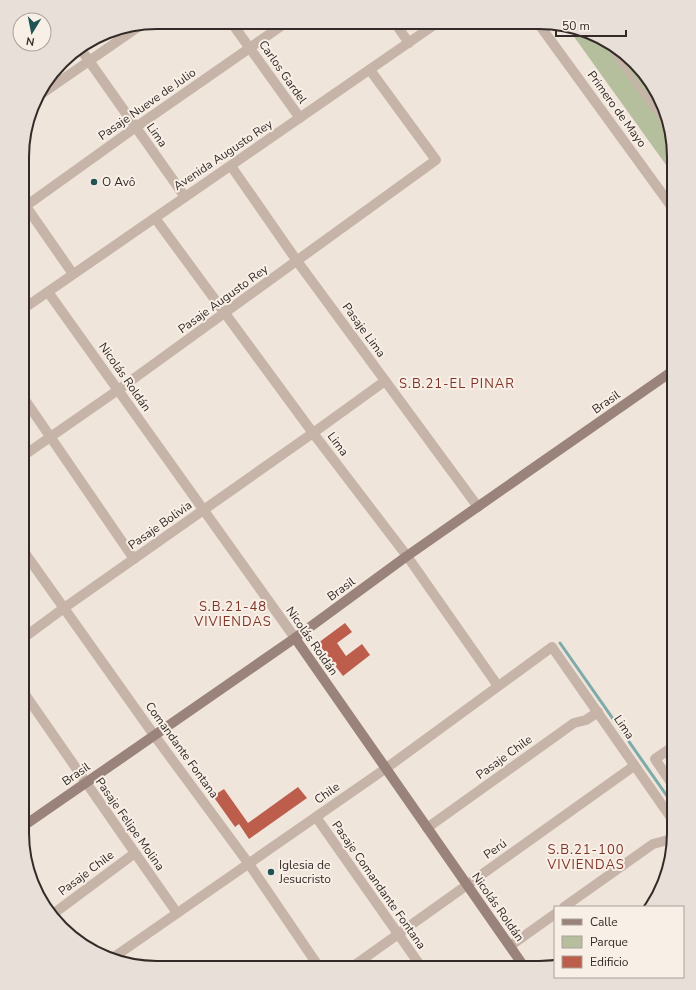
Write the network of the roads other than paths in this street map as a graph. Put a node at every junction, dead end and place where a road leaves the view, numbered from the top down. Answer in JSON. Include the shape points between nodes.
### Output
{"nodes":[{"id":1,"x":236,"y":29,"type":"edge"},
{"id":2,"x":277,"y":29,"type":"edge"},
{"id":3,"x":399,"y":29,"type":"edge"},
{"id":4,"x":429,"y":29,"type":"edge"},
{"id":5,"x":543,"y":29,"type":"edge"},
{"id":6,"x":131,"y":32,"type":"edge"},
{"id":7,"x":409,"y":43,"type":"junction"},
{"id":8,"x":250,"y":49,"type":"junction"},
{"id":9,"x":83,"y":53,"type":"edge"},
{"id":10,"x":613,"y":53,"type":"edge"},
{"id":11,"x":89,"y":61,"type":"junction"},
{"id":12,"x":370,"y":70,"type":"junction"},
{"id":13,"x":49,"y":88,"type":"edge"},
{"id":14,"x":651,"y":94,"type":"edge"},
{"id":15,"x":646,"y":98,"type":"junction"},
{"id":16,"x":300,"y":118,"type":"junction"},
{"id":17,"x":661,"y":119,"type":"edge"},
{"id":18,"x":136,"y":126,"type":"junction"},
{"id":19,"x":231,"y":166,"type":"junction"},
{"id":20,"x":185,"y":197,"type":"junction"},
{"id":21,"x":667,"y":200,"type":"edge"},
{"id":22,"x":29,"y":201,"type":"edge"},
{"id":23,"x":29,"y":212,"type":"edge"},
{"id":24,"x":155,"y":218,"type":"junction"},
{"id":25,"x":297,"y":261,"type":"junction"},
{"id":26,"x":73,"y":274,"type":"junction"},
{"id":27,"x":48,"y":292,"type":"junction"},
{"id":28,"x":29,"y":305,"type":"edge"},
{"id":29,"x":225,"y":313,"type":"junction"},
{"id":30,"x":667,"y":375,"type":"edge"},
{"id":31,"x":385,"y":381,"type":"junction"},
{"id":32,"x":118,"y":390,"type":"junction"},
{"id":33,"x":29,"y":406,"type":"edge"},
{"id":34,"x":313,"y":433,"type":"junction"},
{"id":35,"x":50,"y":437,"type":"junction"},
{"id":36,"x":29,"y":452,"type":"edge"},
{"id":37,"x":478,"y":507,"type":"junction"},
{"id":38,"x":204,"y":511,"type":"junction"},
{"id":39,"x":408,"y":556,"type":"junction"},
{"id":40,"x":29,"y":559,"type":"edge"},
{"id":41,"x":134,"y":559,"type":"junction"},
{"id":42,"x":64,"y":608,"type":"junction"},
{"id":43,"x":29,"y":634,"type":"edge"},
{"id":44,"x":295,"y":638,"type":"junction"},
{"id":45,"x":552,"y":647,"type":"joint"},
{"id":46,"x":498,"y":686,"type":"junction"},
{"id":47,"x":29,"y":700,"type":"edge"},
{"id":48,"x":598,"y":712,"type":"junction"},
{"id":49,"x":154,"y":735,"type":"junction"},
{"id":50,"x":667,"y":751,"type":"edge"},
{"id":51,"x":634,"y":766,"type":"junction"},
{"id":52,"x":386,"y":768,"type":"junction"},
{"id":53,"x":667,"y":776,"type":"edge"},
{"id":54,"x":86,"y":783,"type":"junction"},
{"id":55,"x":667,"y":812,"type":"edge"},
{"id":56,"x":316,"y":817,"type":"junction"},
{"id":57,"x":29,"y":822,"type":"edge"},
{"id":58,"x":427,"y":828,"type":"junction"},
{"id":59,"x":667,"y":840,"type":"edge"},
{"id":60,"x":134,"y":853,"type":"junction"},
{"id":61,"x":249,"y":864,"type":"junction"},
{"id":62,"x":467,"y":885,"type":"junction"},
{"id":63,"x":565,"y":906,"type":"edge"},
{"id":64,"x":56,"y":911,"type":"edge"},
{"id":65,"x":177,"y":913,"type":"junction"},
{"id":66,"x":554,"y":915,"type":"edge"},
{"id":67,"x":398,"y":934,"type":"junction"},
{"id":68,"x":510,"y":946,"type":"junction"},
{"id":69,"x":117,"y":954,"type":"edge"},
{"id":70,"x":315,"y":961,"type":"edge"},
{"id":71,"x":361,"y":961,"type":"edge"},
{"id":72,"x":417,"y":961,"type":"edge"},
{"id":73,"x":520,"y":961,"type":"edge"}],
"edges":[{"from":1,"to":8,"type":"street","name":"Carlos Gardel"},
{"from":2,"to":8,"type":"street","name":"Pasaje Nueve de Julio"},
{"from":3,"to":7,"type":"street"},
{"from":4,"to":7,"type":"street","name":"Avenida Augusto Rey"},
{"from":5,"to":21,"type":"street","name":"Primero de Mayo"},
{"from":6,"to":11,"type":"street"},
{"from":7,"to":12,"type":"street","name":"Avenida Augusto Rey"},
{"from":8,"to":16,"type":"street","name":"Carlos Gardel"},
{"from":8,"to":18,"type":"street","name":"Pasaje Nueve de Julio"},
{"from":9,"to":11,"type":"street","name":"Lima"},
{"from":10,"to":15,"type":"lane"},
{"from":11,"to":13,"type":"street"},
{"from":11,"to":18,"type":"street","name":"Lima"},
{"from":12,"to":16,"type":"street","name":"Avenida Augusto Rey"},
{"from":12,"to":25,"type":"street","name":"Pasaje Augusto Rey","via":[[436,160]]},
{"from":14,"to":15,"type":"lane"},
{"from":15,"to":17,"type":"lane"},
{"from":16,"to":19,"type":"street","name":"Avenida Augusto Rey"},
{"from":18,"to":20,"type":"street","name":"Lima"},
{"from":18,"to":22,"type":"street","name":"Pasaje Nueve de Julio"},
{"from":19,"to":20,"type":"street","name":"Avenida Augusto Rey"},
{"from":19,"to":25,"type":"street","name":"Pasaje Lima"},
{"from":20,"to":24,"type":"street","name":"Avenida Augusto Rey"},
{"from":23,"to":26,"type":"street"},
{"from":24,"to":26,"type":"street","name":"Avenida Augusto Rey"},
{"from":24,"to":29,"type":"street","name":"Lima"},
{"from":25,"to":29,"type":"street","name":"Pasaje Augusto Rey"},
{"from":25,"to":31,"type":"street","name":"Pasaje Lima"},
{"from":26,"to":27,"type":"street","name":"Avenida Augusto Rey"},
{"from":27,"to":28,"type":"street","name":"Avenida Augusto Rey"},
{"from":27,"to":32,"type":"street","name":"Nicolás Roldán"},
{"from":29,"to":32,"type":"street","name":"Pasaje Augusto Rey"},
{"from":29,"to":34,"type":"street","name":"Lima"},
{"from":30,"to":37,"type":"street","name":"Brasil"},
{"from":31,"to":34,"type":"street","name":"Pasaje Bolivia"},
{"from":31,"to":37,"type":"street","name":"Pasaje Lima"},
{"from":32,"to":35,"type":"street","name":"Pasaje Augusto Rey"},
{"from":32,"to":38,"type":"street","name":"Nicolás Roldán"},
{"from":33,"to":35,"type":"street"},
{"from":34,"to":38,"type":"street","name":"Pasaje Bolivia"},
{"from":34,"to":39,"type":"street","name":"Lima"},
{"from":35,"to":36,"type":"street","name":"Pasaje Augusto Rey"},
{"from":35,"to":41,"type":"street"},
{"from":37,"to":39,"type":"street","name":"Brasil"},
{"from":38,"to":41,"type":"street","name":"Pasaje Bolivia"},
{"from":38,"to":44,"type":"street","name":"Nicolás Roldán"},
{"from":39,"to":44,"type":"street","name":"Brasil"},
{"from":39,"to":46,"type":"street","name":"Lima"},
{"from":40,"to":42,"type":"street","name":"Comandante Fontana"},
{"from":41,"to":42,"type":"street","name":"Pasaje Bolivia"},
{"from":42,"to":43,"type":"street","name":"Pasaje Bolivia"},
{"from":42,"to":49,"type":"street","name":"Comandante Fontana"},
{"from":44,"to":49,"type":"street","name":"Brasil"},
{"from":44,"to":52,"type":"street","name":"Nicolás Roldán"},
{"from":45,"to":46,"type":"street","name":"Chile"},
{"from":45,"to":48,"type":"street","name":"Lima"},
{"from":46,"to":52,"type":"street","name":"Chile"},
{"from":47,"to":54,"type":"street","name":"Pasaje Felipe Molina"},
{"from":48,"to":51,"type":"street","name":"Lima"},
{"from":48,"to":58,"type":"street","name":"Pasaje Chile","via":[[586,720],[574,723]]},
{"from":49,"to":54,"type":"street","name":"Brasil"},
{"from":49,"to":61,"type":"street","name":"Comandante Fontana"},
{"from":50,"to":53,"type":"street","via":[[655,759]]},
{"from":51,"to":55,"type":"street","name":"Lima"},
{"from":51,"to":62,"type":"street","name":"Perú"},
{"from":52,"to":56,"type":"street","name":"Chile"},
{"from":52,"to":58,"type":"street","name":"Nicolás Roldán"},
{"from":54,"to":57,"type":"street","name":"Brasil"},
{"from":54,"to":60,"type":"street","name":"Pasaje Felipe Molina"},
{"from":56,"to":61,"type":"street","name":"Chile"},
{"from":56,"to":67,"type":"street","name":"Pasaje Comandante Fontana"},
{"from":58,"to":62,"type":"street","name":"Nicolás Roldán"},
{"from":59,"to":63,"type":"street","via":[[653,844]]},
{"from":60,"to":64,"type":"street","name":"Pasaje Chile"},
{"from":60,"to":65,"type":"street","name":"Pasaje Felipe Molina"},
{"from":61,"to":65,"type":"street","name":"Chile"},
{"from":61,"to":70,"type":"street","name":"Comandante Fontana"},
{"from":62,"to":67,"type":"street","name":"Perú"},
{"from":62,"to":68,"type":"street","name":"Nicolás Roldán"},
{"from":65,"to":69,"type":"street","name":"Chile"},
{"from":66,"to":68,"type":"street"},
{"from":67,"to":71,"type":"street","name":"Perú"},
{"from":67,"to":72,"type":"street","name":"Pasaje Comandante Fontana"},
{"from":68,"to":73,"type":"street","name":"Nicolás Roldán"}]}
